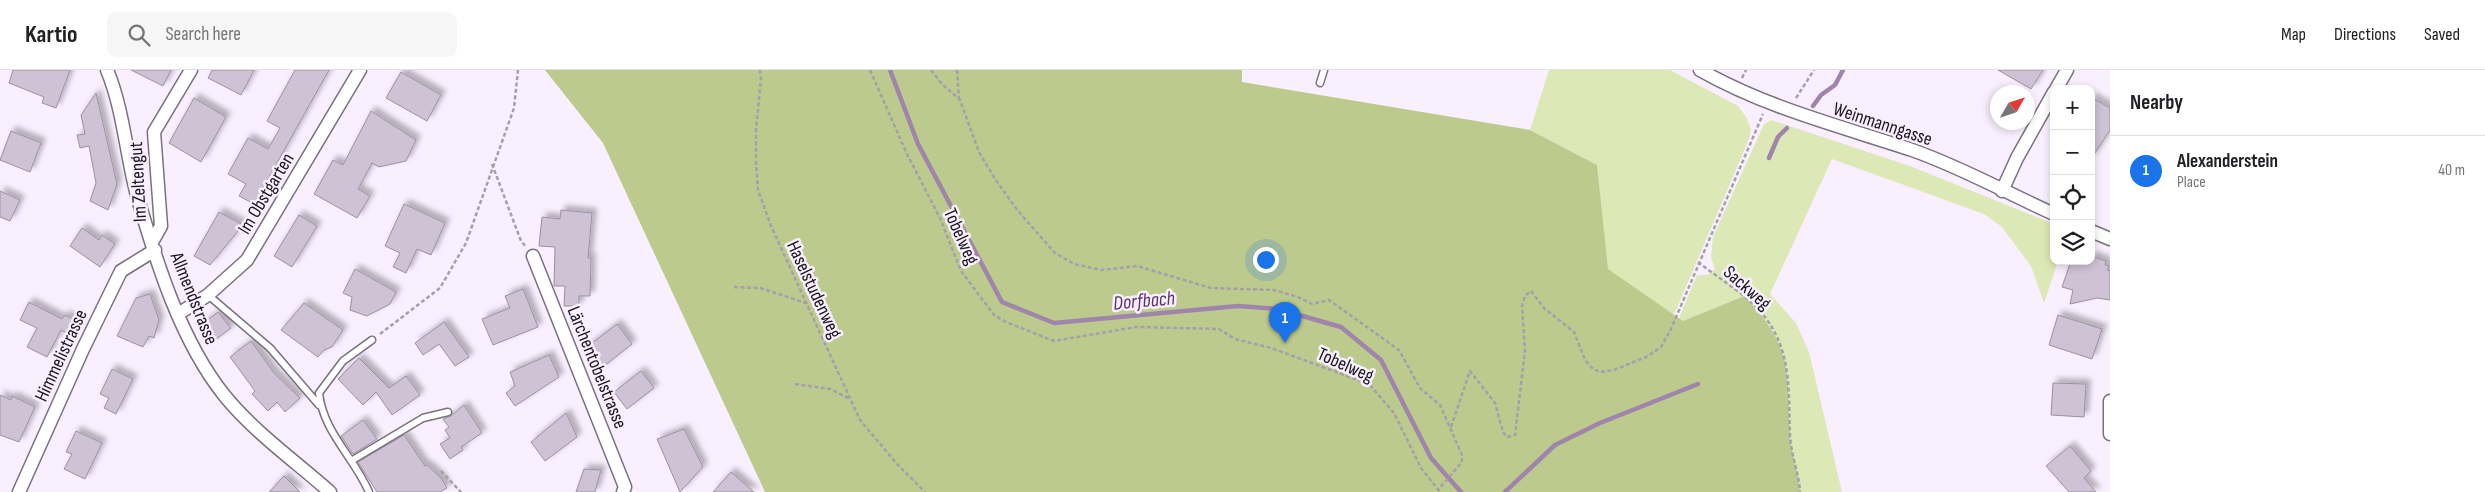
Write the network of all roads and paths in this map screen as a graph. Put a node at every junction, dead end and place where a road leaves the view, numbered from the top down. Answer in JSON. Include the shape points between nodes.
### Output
{"nodes":[{"id":1,"x":107,"y":70,"type":"edge"},
{"id":2,"x":190,"y":70,"type":"edge"},
{"id":3,"x":360,"y":70,"type":"edge"},
{"id":4,"x":518,"y":70,"type":"edge"},
{"id":5,"x":760,"y":70,"type":"edge"},
{"id":6,"x":870,"y":70,"type":"edge"},
{"id":7,"x":931,"y":70,"type":"edge"},
{"id":8,"x":957,"y":70,"type":"edge"},
{"id":9,"x":1324,"y":70,"type":"edge"},
{"id":10,"x":1700,"y":70,"type":"edge"},
{"id":11,"x":1814,"y":70,"type":"edge"},
{"id":12,"x":2067,"y":70,"type":"edge"},
{"id":13,"x":1320,"y":83,"type":"dead end"},
{"id":14,"x":2058,"y":85,"type":"edge"},
{"id":15,"x":2050,"y":99,"type":"edge"},
{"id":16,"x":960,"y":100,"type":"junction"},
{"id":17,"x":1788,"y":111,"type":"junction"},
{"id":18,"x":1762,"y":116,"type":"dead end"},
{"id":19,"x":492,"y":164,"type":"junction"},
{"id":20,"x":2002,"y":191,"type":"junction"},
{"id":21,"x":2050,"y":212,"type":"edge"},
{"id":22,"x":2095,"y":233,"type":"edge"},
{"id":23,"x":2110,"y":239,"type":"edge"},
{"id":24,"x":153,"y":246,"type":"junction"},
{"id":25,"x":533,"y":256,"type":"joint"},
{"id":26,"x":1698,"y":262,"type":"junction"},
{"id":27,"x":734,"y":287,"type":"dead end"},
{"id":28,"x":208,"y":295,"type":"junction"},
{"id":29,"x":806,"y":303,"type":"junction"},
{"id":30,"x":178,"y":314,"type":"junction"},
{"id":31,"x":372,"y":340,"type":"joint"},
{"id":32,"x":795,"y":384,"type":"dead end"},
{"id":33,"x":851,"y":400,"type":"junction"},
{"id":34,"x":2110,"y":401,"type":"edge"},
{"id":35,"x":320,"y":406,"type":"junction"},
{"id":36,"x":448,"y":412,"type":"dead end"},
{"id":37,"x":1451,"y":428,"type":"junction"},
{"id":38,"x":2110,"y":434,"type":"edge"},
{"id":39,"x":351,"y":461,"type":"junction"},
{"id":40,"x":441,"y":470,"type":"dead end"},
{"id":41,"x":1440,"y":490,"type":"edge"},
{"id":42,"x":366,"y":491,"type":"edge"},
{"id":43,"x":19,"y":492,"type":"edge"},
{"id":44,"x":330,"y":492,"type":"edge"},
{"id":45,"x":461,"y":492,"type":"edge"},
{"id":46,"x":623,"y":492,"type":"edge"},
{"id":47,"x":925,"y":492,"type":"edge"},
{"id":48,"x":1800,"y":492,"type":"edge"}],
"edges":[{"from":1,"to":24,"type":"street","name":"Allmendstrasse","via":[[115,89],[137,197]]},
{"from":2,"to":24,"type":"street","name":"Im Zeltengut","via":[[154,132],[161,226]]},
{"from":3,"to":28,"type":"street","name":"Im Obstgarten","via":[[247,260]]},
{"from":4,"to":19,"type":"path","via":[[514,108]]},
{"from":5,"to":29,"type":"path","name":"Haselstudenweg","via":[[756,129],[758,190]]},
{"from":6,"to":41,"type":"path","name":"Tobelweg","via":[[906,154],[940,218],[961,271],[994,315],[1054,341],[1136,327],[1219,329],[1235,339],[1271,348],[1369,384],[1394,413],[1421,468]]},
{"from":7,"to":16,"type":"path"},
{"from":8,"to":16,"type":"path"},
{"from":9,"to":13,"type":"lane"},
{"from":10,"to":17,"type":"street","name":"Weinmanngasse"},
{"from":11,"to":17,"type":"path"},
{"from":12,"to":14,"type":"street"},
{"from":15,"to":20,"type":"street"},
{"from":16,"to":37,"type":"path","via":[[979,152],[995,179],[1055,253],[1074,264],[1101,270],[1137,266],[1211,288],[1274,290],[1312,304],[1329,300],[1399,350],[1420,388],[1440,405]]},
{"from":17,"to":20,"type":"street","name":"Weinmanngasse","via":[[1920,153]]},
{"from":18,"to":26,"type":"path","name":"Sackweg"},
{"from":19,"to":25,"type":"path","via":[[521,241]]},
{"from":19,"to":31,"type":"path","via":[[466,242],[440,288]]},
{"from":20,"to":21,"type":"street","name":"Weinmanngasse"},
{"from":22,"to":23,"type":"street"},
{"from":24,"to":30,"type":"street","name":"Allmendstrasse"},
{"from":24,"to":43,"type":"street","name":"Himmelistrasse","via":[[120,271]]},
{"from":25,"to":46,"type":"street","name":"Lärchentobelstrasse","via":[[625,487]]},
{"from":26,"to":37,"type":"path","via":[[1661,347],[1614,370],[1600,372],[1592,369],[1574,332],[1530,292],[1522,306],[1525,351],[1516,435],[1507,437],[1503,432],[1495,403],[1470,371]]},
{"from":26,"to":48,"type":"path","name":"Sackweg","via":[[1759,311],[1781,346],[1790,380],[1790,436]]},
{"from":27,"to":29,"type":"path","via":[[760,288]]},
{"from":28,"to":30,"type":"street","name":"Im Obstgarten"},
{"from":28,"to":35,"type":"lane","via":[[270,348]]},
{"from":29,"to":33,"type":"path","name":"Haselstudenweg"},
{"from":30,"to":44,"type":"street","name":"Allmendstrasse","via":[[196,355],[224,395],[253,425]]},
{"from":31,"to":35,"type":"lane","via":[[343,361],[318,393]]},
{"from":32,"to":33,"type":"path","via":[[830,389]]},
{"from":33,"to":47,"type":"path","name":"Haselstudenweg","via":[[860,420]]},
{"from":34,"to":38,"type":"street"},
{"from":35,"to":39,"type":"lane","via":[[327,426]]},
{"from":36,"to":39,"type":"lane","via":[[424,418]]},
{"from":37,"to":41,"type":"path","via":[[1462,462]]},
{"from":39,"to":42,"type":"lane"},
{"from":40,"to":45,"type":"path"}]}
